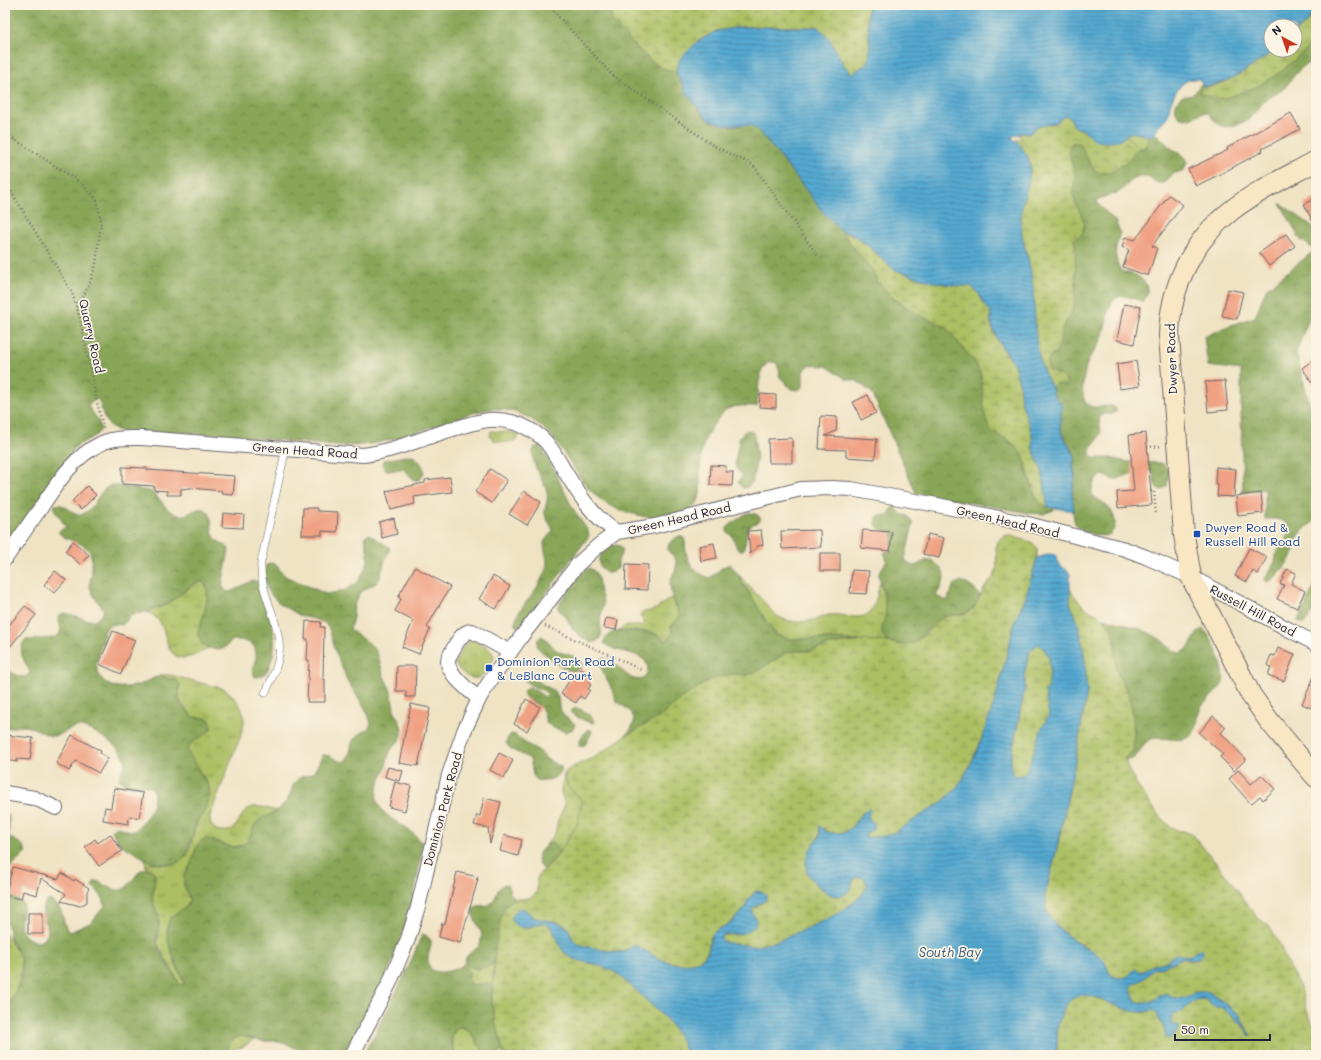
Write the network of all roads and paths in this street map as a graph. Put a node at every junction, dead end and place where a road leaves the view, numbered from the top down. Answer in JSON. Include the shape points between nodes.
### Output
{"nodes":[{"id":1,"x":5,"y":5,"type":"edge"},
{"id":2,"x":548,"y":5,"type":"edge"},
{"id":3,"x":5,"y":10,"type":"edge"},
{"id":4,"x":5,"y":130,"type":"edge"},
{"id":5,"x":1316,"y":161,"type":"edge"},
{"id":6,"x":5,"y":181,"type":"edge"},
{"id":7,"x":817,"y":255,"type":"dead end"},
{"id":8,"x":76,"y":305,"type":"junction"},
{"id":9,"x":108,"y":441,"type":"junction"},
{"id":10,"x":286,"y":448,"type":"junction"},
{"id":11,"x":1151,"y":492,"type":"dead end"},
{"id":12,"x":1156,"y":515,"type":"dead end"},
{"id":13,"x":617,"y":532,"type":"junction"},
{"id":14,"x":5,"y":559,"type":"edge"},
{"id":15,"x":1191,"y":576,"type":"junction"},
{"id":16,"x":534,"y":620,"type":"junction"},
{"id":17,"x":1316,"y":644,"type":"edge"},
{"id":18,"x":510,"y":652,"type":"junction"},
{"id":19,"x":641,"y":670,"type":"dead end"},
{"id":20,"x":265,"y":693,"type":"dead end"},
{"id":21,"x":479,"y":700,"type":"junction"},
{"id":22,"x":1316,"y":777,"type":"edge"},
{"id":23,"x":5,"y":794,"type":"edge"},
{"id":24,"x":56,"y":808,"type":"dead end"},
{"id":25,"x":352,"y":1055,"type":"edge"}],
"edges":[{"from":1,"to":3,"type":"path"},
{"from":2,"to":7,"type":"path","via":[[612,74],[714,146],[753,165]]},
{"from":4,"to":8,"type":"path","via":[[8,135],[81,183],[97,200],[101,222],[96,264],[89,284]]},
{"from":5,"to":15,"type":"street","name":"Dwyer Road","via":[[1246,200],[1218,222],[1202,238],[1190,258],[1176,292],[1169,323],[1169,352],[1184,535]]},
{"from":6,"to":8,"type":"path","name":"Quarry Road","via":[[72,293]]},
{"from":8,"to":9,"type":"path","name":"Quarry Road"},
{"from":9,"to":10,"type":"street","name":"Green Head Road","via":[[142,438]]},
{"from":9,"to":14,"type":"street","name":"Green Head Road","via":[[86,453],[70,467]]},
{"from":10,"to":13,"type":"street","name":"Green Head Road","via":[[348,454],[373,453],[395,449],[477,422],[506,421],[530,430],[546,442],[586,503],[602,522]]},
{"from":10,"to":20,"type":"lane","via":[[261,562],[264,590],[280,640],[277,666]]},
{"from":11,"to":12,"type":"path","via":[[1154,491]]},
{"from":13,"to":15,"type":"street","name":"Green Head Road","via":[[655,526],[797,490],[851,489],[1044,528],[1125,549]]},
{"from":13,"to":16,"type":"street","name":"Dominion Park Road","via":[[578,564]]},
{"from":15,"to":17,"type":"street","name":"Russell Hill Road"},
{"from":15,"to":22,"type":"street","via":[[1251,695]]},
{"from":16,"to":18,"type":"street","name":"Dominion Park Road"},
{"from":16,"to":19,"type":"path"},
{"from":18,"to":21,"type":"street","name":"Dominion Park Road"},
{"from":18,"to":21,"type":"street","via":[[472,631],[466,632],[460,638],[448,660],[449,668]]},
{"from":21,"to":25,"type":"street","name":"Dominion Park Road","via":[[464,731],[449,775],[408,939],[389,984]]},
{"from":23,"to":24,"type":"street","via":[[34,798]]}]}
